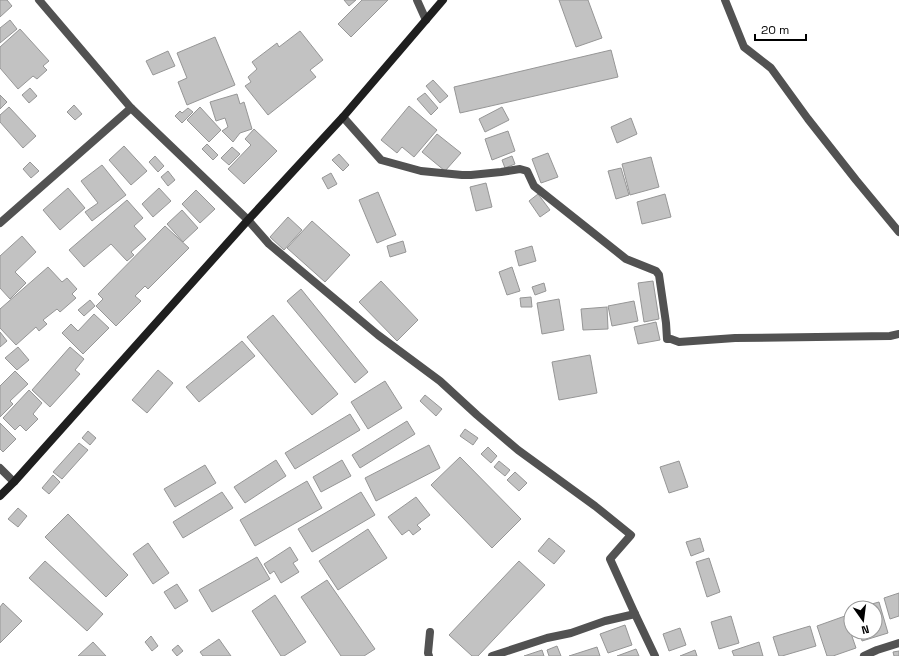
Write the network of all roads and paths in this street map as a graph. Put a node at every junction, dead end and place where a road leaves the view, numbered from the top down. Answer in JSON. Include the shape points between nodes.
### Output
{"nodes":[{"id":1,"x":39,"y":0,"type":"edge"},
{"id":2,"x":417,"y":0,"type":"edge"},
{"id":3,"x":443,"y":0,"type":"edge"},
{"id":4,"x":725,"y":0,"type":"edge"},
{"id":5,"x":426,"y":20,"type":"junction"},
{"id":6,"x":131,"y":108,"type":"junction"},
{"id":7,"x":344,"y":117,"type":"junction"},
{"id":8,"x":248,"y":220,"type":"junction"},
{"id":9,"x":0,"y":223,"type":"edge"},
{"id":10,"x":899,"y":232,"type":"edge"},
{"id":11,"x":899,"y":334,"type":"edge"},
{"id":12,"x":0,"y":468,"type":"edge"},
{"id":13,"x":14,"y":482,"type":"junction"},
{"id":14,"x":0,"y":496,"type":"edge"},
{"id":15,"x":635,"y":614,"type":"junction"},
{"id":16,"x":430,"y":632,"type":"dead end"},
{"id":17,"x":899,"y":643,"type":"edge"},
{"id":18,"x":429,"y":656,"type":"edge"},
{"id":19,"x":492,"y":656,"type":"edge"},
{"id":20,"x":655,"y":656,"type":"edge"},
{"id":21,"x":864,"y":656,"type":"edge"}],
"edges":[{"from":1,"to":6,"type":"street"},
{"from":2,"to":5,"type":"street"},
{"from":3,"to":5,"type":"street"},
{"from":4,"to":10,"type":"street","via":[[744,47],[771,68],[808,120]]},
{"from":5,"to":7,"type":"street"},
{"from":6,"to":8,"type":"street"},
{"from":6,"to":9,"type":"street"},
{"from":7,"to":8,"type":"street"},
{"from":7,"to":11,"type":"street","via":[[381,160],[421,171],[455,174],[471,175],[520,168],[527,171],[534,186],[626,259],[656,271],[659,275],[667,339],[679,342]]},
{"from":8,"to":13,"type":"street"},
{"from":8,"to":15,"type":"street","via":[[269,244],[378,335],[440,381],[518,450],[596,506],[631,535],[610,559]]},
{"from":12,"to":13,"type":"street"},
{"from":13,"to":14,"type":"street"},
{"from":15,"to":19,"type":"street"},
{"from":15,"to":20,"type":"street"},
{"from":16,"to":18,"type":"street"},
{"from":17,"to":21,"type":"street"}]}
